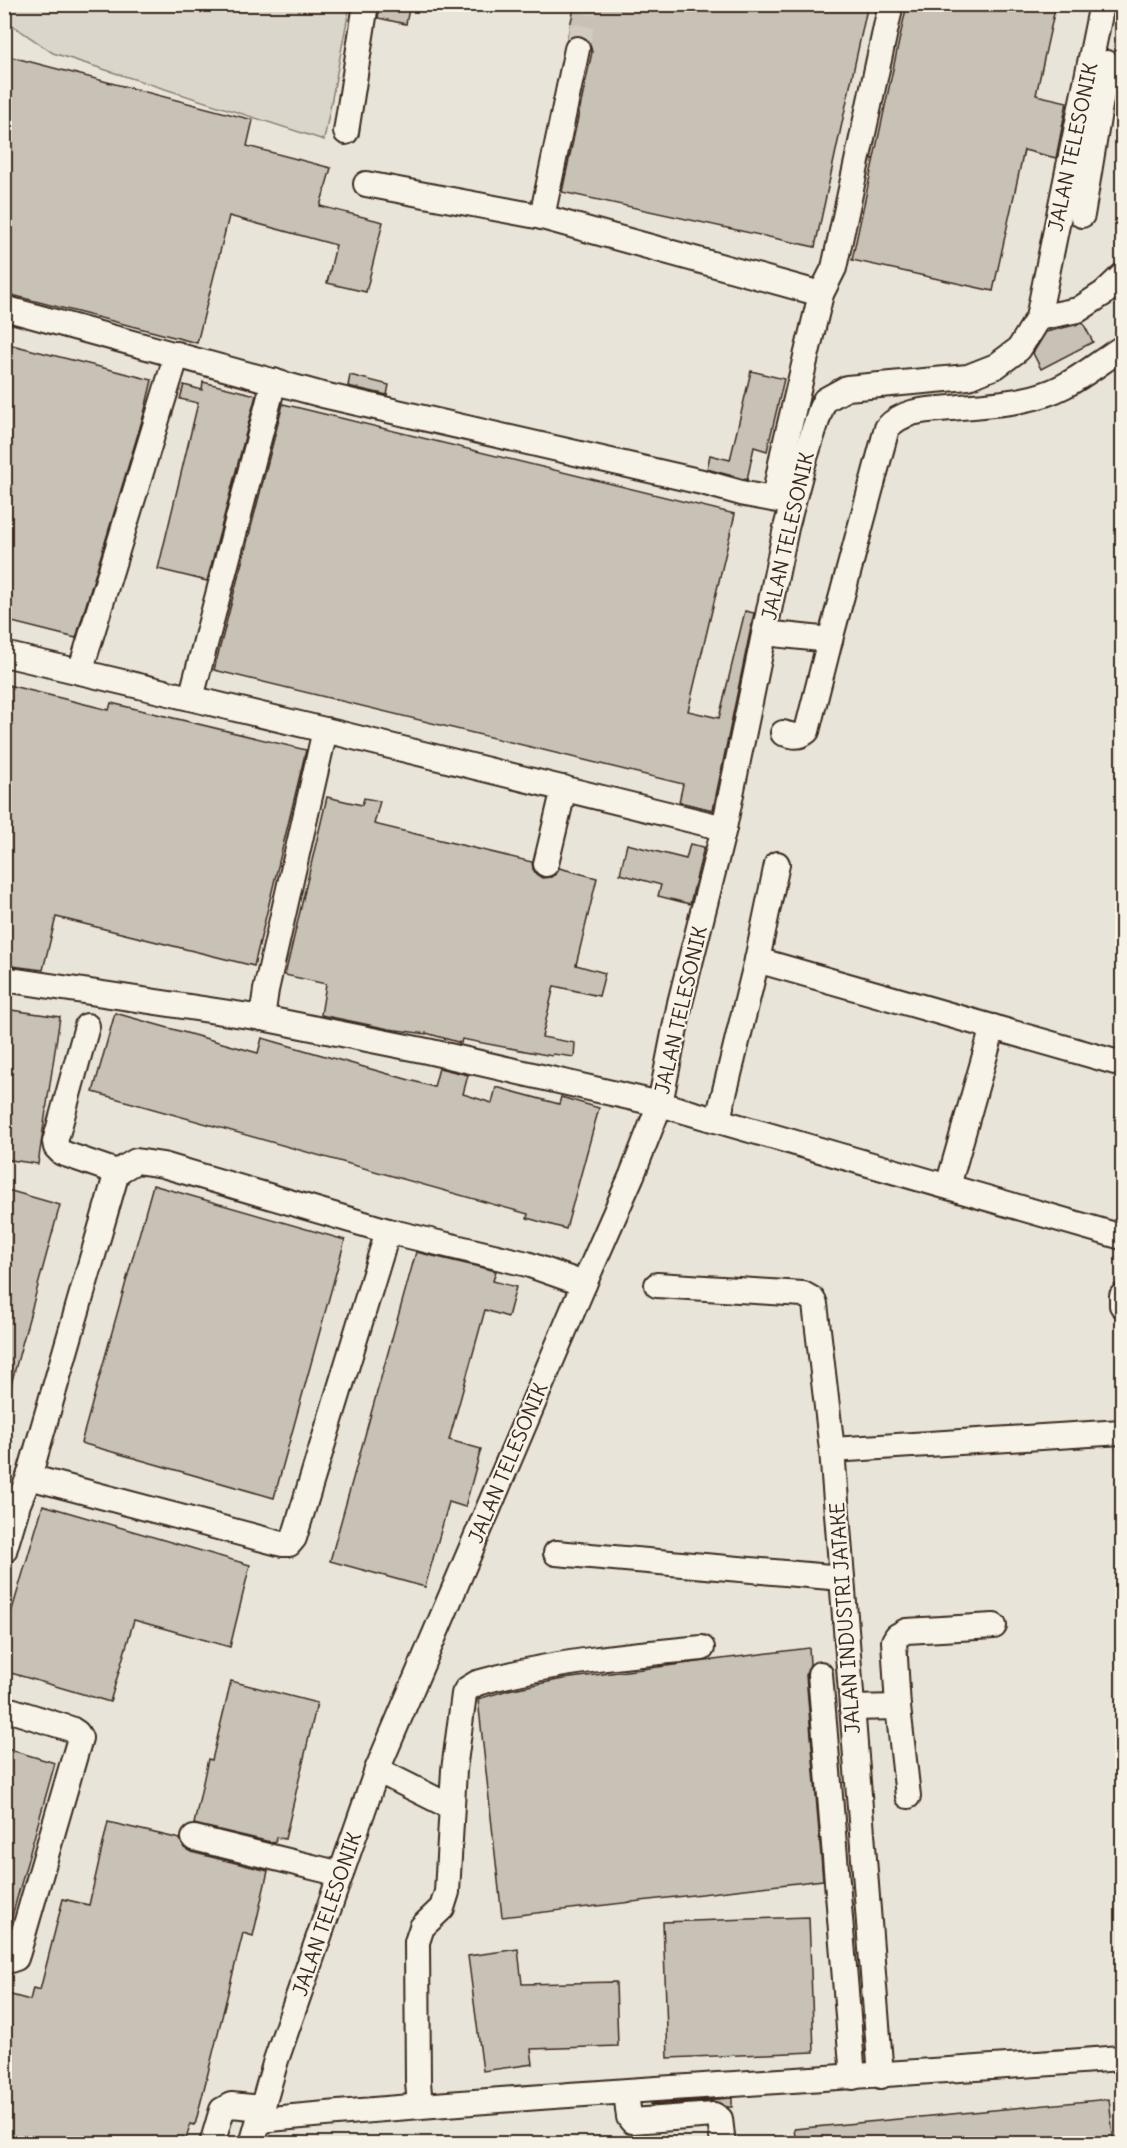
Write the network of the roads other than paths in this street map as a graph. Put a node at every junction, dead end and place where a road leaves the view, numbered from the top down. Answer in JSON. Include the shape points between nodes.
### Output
{"nodes":[{"id":1,"x":366,"y":4,"type":"edge"},
{"id":2,"x":1102,"y":4,"type":"edge"},
{"id":3,"x":889,"y":13,"type":"dead end"},
{"id":4,"x":577,"y":49,"type":"tunnel mouth"},
{"id":5,"x":1108,"y":59,"type":"dead end"},
{"id":6,"x":346,"y":132,"type":"dead end"},
{"id":7,"x":366,"y":184,"type":"dead end"},
{"id":8,"x":1079,"y":215,"type":"junction"},
{"id":9,"x":542,"y":217,"type":"junction"},
{"id":10,"x":1122,"y":276,"type":"edge"},
{"id":11,"x":821,"y":294,"type":"junction"},
{"id":12,"x":4,"y":308,"type":"edge"},
{"id":13,"x":1038,"y":318,"type":"junction"},
{"id":14,"x":1122,"y":348,"type":"edge"},
{"id":15,"x":177,"y":354,"type":"junction"},
{"id":16,"x":274,"y":381,"type":"junction"},
{"id":17,"x":784,"y":501,"type":"junction"},
{"id":18,"x":765,"y":633,"type":"junction"},
{"id":19,"x":830,"y":640,"type":"junction"},
{"id":20,"x":4,"y":654,"type":"edge"},
{"id":21,"x":80,"y":672,"type":"junction"},
{"id":22,"x":191,"y":698,"type":"junction"},
{"id":23,"x":325,"y":730,"type":"junction"},
{"id":24,"x":783,"y":733,"type":"dead end"},
{"id":25,"x":564,"y":788,"type":"junction"},
{"id":26,"x":724,"y":828,"type":"junction"},
{"id":27,"x":546,"y":864,"type":"dead end"},
{"id":28,"x":777,"y":864,"type":"dead end"},
{"id":29,"x":757,"y":960,"type":"junction"},
{"id":30,"x":4,"y":979,"type":"edge"},
{"id":31,"x":261,"y":1018,"type":"junction"},
{"id":32,"x":87,"y":1026,"type":"dead end"},
{"id":33,"x":993,"y":1027,"type":"junction"},
{"id":34,"x":1122,"y":1064,"type":"edge"},
{"id":35,"x":660,"y":1104,"type":"junction"},
{"id":36,"x":718,"y":1119,"type":"junction"},
{"id":37,"x":117,"y":1172,"type":"junction"},
{"id":38,"x":948,"y":1186,"type":"junction"},
{"id":39,"x":388,"y":1231,"type":"junction"},
{"id":40,"x":1122,"y":1237,"type":"edge"},
{"id":41,"x":584,"y":1284,"type":"junction"},
{"id":42,"x":657,"y":1285,"type":"dead end"},
{"id":43,"x":1122,"y":1432,"type":"edge"},
{"id":44,"x":832,"y":1450,"type":"junction"},
{"id":45,"x":29,"y":1477,"type":"junction"},
{"id":46,"x":4,"y":1551,"type":"edge"},
{"id":47,"x":556,"y":1553,"type":"dead end"},
{"id":48,"x":842,"y":1578,"type":"junction"},
{"id":49,"x":994,"y":1626,"type":"dead end"},
{"id":50,"x":702,"y":1648,"type":"dead end"},
{"id":51,"x":820,"y":1674,"type":"dead end"},
{"id":52,"x":898,"y":1707,"type":"junction"},
{"id":53,"x":4,"y":1708,"type":"edge"},
{"id":54,"x":852,"y":1708,"type":"junction"},
{"id":55,"x":377,"y":1770,"type":"junction"},
{"id":56,"x":908,"y":1796,"type":"dead end"},
{"id":57,"x":451,"y":1807,"type":"junction"},
{"id":58,"x":194,"y":1838,"type":"dead end"},
{"id":59,"x":341,"y":1874,"type":"junction"},
{"id":60,"x":4,"y":1962,"type":"edge"},
{"id":61,"x":1122,"y":2058,"type":"edge"},
{"id":62,"x":881,"y":2076,"type":"junction"},
{"id":63,"x":853,"y":2078,"type":"junction"},
{"id":64,"x":626,"y":2092,"type":"junction"},
{"id":65,"x":420,"y":2105,"type":"junction"},
{"id":66,"x":262,"y":2114,"type":"junction"},
{"id":67,"x":212,"y":2144,"type":"edge"},
{"id":68,"x":252,"y":2144,"type":"edge"},
{"id":69,"x":723,"y":2144,"type":"edge"}],
"edges":[{"from":1,"to":6,"type":"street"},
{"from":2,"to":8,"type":"street","name":"JALAN TELESONIK"},
{"from":3,"to":11,"type":"street","via":[[834,268]]},
{"from":4,"to":9,"type":"street"},
{"from":5,"to":8,"type":"street"},
{"from":7,"to":9,"type":"street"},
{"from":8,"to":13,"type":"street","name":"JALAN TELESONIK"},
{"from":9,"to":11,"type":"street"},
{"from":10,"to":13,"type":"street","via":[[1078,310]]},
{"from":11,"to":17,"type":"street","via":[[783,453]]},
{"from":12,"to":15,"type":"street"},
{"from":13,"to":17,"type":"street","name":"JALAN TELESONIK","via":[[1019,349],[996,366],[968,377],[847,388],[825,400],[803,464]]},
{"from":14,"to":19,"type":"street","via":[[1065,386],[1040,396],[998,405],[913,412],[894,420],[887,428]]},
{"from":15,"to":16,"type":"street"},
{"from":15,"to":21,"type":"street"},
{"from":16,"to":17,"type":"street"},
{"from":16,"to":22,"type":"street"},
{"from":17,"to":18,"type":"street","name":"JALAN TELESONIK"},
{"from":18,"to":19,"type":"street"},
{"from":18,"to":26,"type":"street","name":"JALAN TELESONIK"},
{"from":19,"to":24,"type":"street","via":[[807,731],[795,736]]},
{"from":20,"to":21,"type":"street"},
{"from":21,"to":22,"type":"street"},
{"from":22,"to":23,"type":"street"},
{"from":23,"to":25,"type":"street"},
{"from":23,"to":31,"type":"street"},
{"from":25,"to":26,"type":"street"},
{"from":25,"to":27,"type":"street"},
{"from":26,"to":35,"type":"street","name":"JALAN TELESONIK","via":[[680,1003]]},
{"from":28,"to":29,"type":"street"},
{"from":29,"to":33,"type":"street"},
{"from":29,"to":36,"type":"street"},
{"from":30,"to":31,"type":"street"},
{"from":31,"to":35,"type":"street"},
{"from":32,"to":37,"type":"street","via":[[56,1147],[62,1153]]},
{"from":33,"to":34,"type":"street"},
{"from":33,"to":38,"type":"street"},
{"from":35,"to":36,"type":"street"},
{"from":35,"to":41,"type":"street","name":"JALAN TELESONIK"},
{"from":36,"to":38,"type":"street"},
{"from":37,"to":39,"type":"street","via":[[136,1161],[163,1165]]},
{"from":37,"to":45,"type":"street"},
{"from":38,"to":40,"type":"street"},
{"from":39,"to":41,"type":"street","via":[[527,1264]]},
{"from":39,"to":45,"type":"street","via":[[289,1544]]},
{"from":41,"to":55,"type":"street","name":"JALAN TELESONIK"},
{"from":42,"to":44,"type":"street","name":"JALAN INDUSTRI JATAKE","via":[[803,1294],[812,1299]]},
{"from":43,"to":44,"type":"street"},
{"from":44,"to":48,"type":"street","name":"JALAN INDUSTRI JATAKE"},
{"from":45,"to":46,"type":"street"},
{"from":47,"to":48,"type":"street"},
{"from":48,"to":54,"type":"street","name":"JALAN INDUSTRI JATAKE"},
{"from":49,"to":52,"type":"street","via":[[906,1631],[897,1636],[894,1641]]},
{"from":50,"to":57,"type":"street","via":[[564,1662],[471,1686],[464,1694],[462,1706]]},
{"from":51,"to":63,"type":"street"},
{"from":52,"to":54,"type":"street"},
{"from":52,"to":56,"type":"street"},
{"from":53,"to":60,"type":"street","via":[[71,1728],[80,1741],[16,1958]]},
{"from":54,"to":62,"type":"street","name":"JALAN INDUSTRI JATAKE"},
{"from":55,"to":57,"type":"street"},
{"from":55,"to":59,"type":"street","name":"JALAN TELESONIK"},
{"from":57,"to":65,"type":"street","via":[[447,1892],[442,1908],[422,1927],[417,1942]]},
{"from":58,"to":59,"type":"street"},
{"from":59,"to":66,"type":"street","name":"JALAN TELESONIK","via":[[276,2060]]},
{"from":61,"to":62,"type":"street"},
{"from":62,"to":63,"type":"street"},
{"from":63,"to":64,"type":"street"},
{"from":64,"to":65,"type":"street"},
{"from":64,"to":69,"type":"street","via":[[632,2121],[714,2115],[720,2120]]},
{"from":65,"to":66,"type":"street"},
{"from":66,"to":67,"type":"street","via":[[231,2105],[222,2110]]},
{"from":66,"to":68,"type":"street","name":"JALAN TELESONIK"}]}
